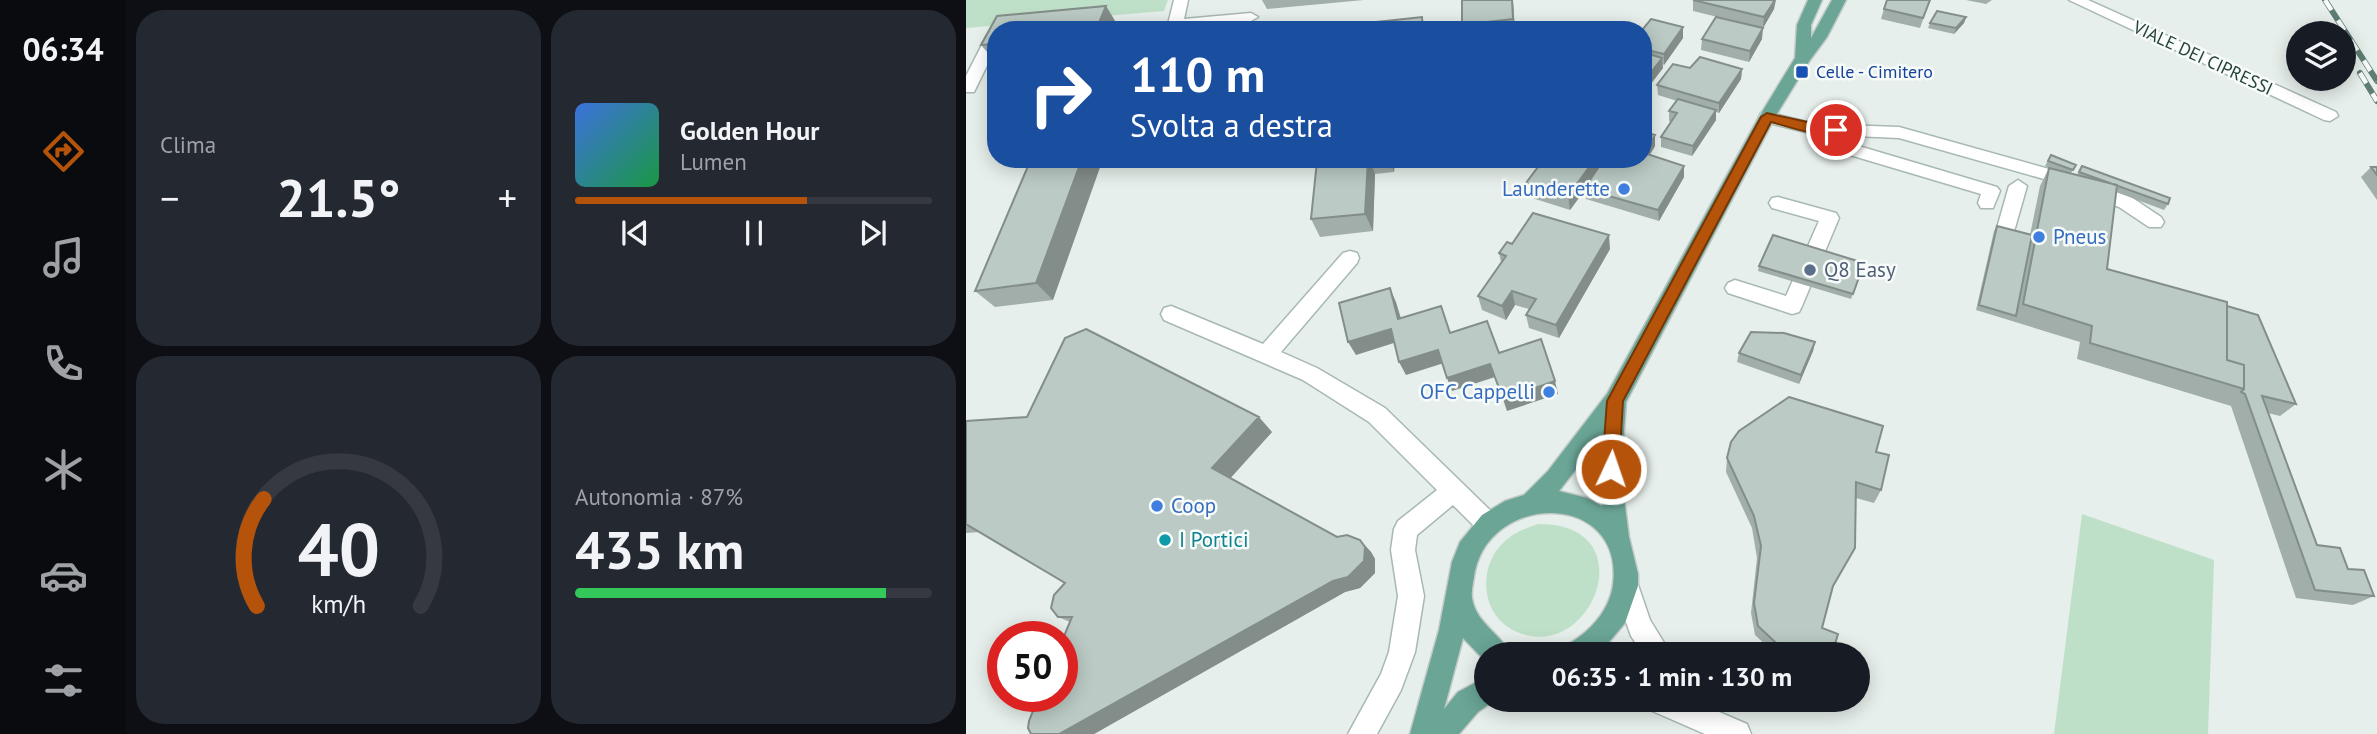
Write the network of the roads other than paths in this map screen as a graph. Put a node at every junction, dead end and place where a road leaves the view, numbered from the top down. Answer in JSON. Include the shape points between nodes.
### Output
{"nodes":[{"id":1,"x":1181,"y":0,"type":"edge"},
{"id":2,"x":1815,"y":0,"type":"edge"},
{"id":3,"x":1839,"y":0,"type":"edge"},
{"id":4,"x":2076,"y":0,"type":"edge"},
{"id":5,"x":1251,"y":17,"type":"dead end"},
{"id":6,"x":1176,"y":21,"type":"edge"},
{"id":7,"x":1208,"y":21,"type":"edge"},
{"id":8,"x":987,"y":46,"type":"edge"},
{"id":9,"x":1803,"y":58,"type":"junction"},
{"id":10,"x":972,"y":67,"type":"edge"},
{"id":11,"x":968,"y":88,"type":"dead end"},
{"id":12,"x":2330,"y":116,"type":"dead end"},
{"id":13,"x":1767,"y":117,"type":"junction"},
{"id":14,"x":1815,"y":129,"type":"junction"},
{"id":15,"x":2018,"y":186,"type":"dead end"},
{"id":16,"x":1778,"y":203,"type":"dead end"},
{"id":17,"x":1987,"y":203,"type":"dead end"},
{"id":18,"x":2155,"y":222,"type":"dead end"},
{"id":19,"x":2006,"y":228,"type":"edge"},
{"id":20,"x":1350,"y":258,"type":"dead end"},
{"id":21,"x":1735,"y":288,"type":"dead end"},
{"id":22,"x":1171,"y":314,"type":"dead end"},
{"id":23,"x":1266,"y":355,"type":"junction"},
{"id":24,"x":1615,"y":401,"type":"junction"},
{"id":25,"x":1453,"y":492,"type":"junction"},
{"id":26,"x":1533,"y":501,"type":"junction"},
{"id":27,"x":1488,"y":524,"type":"junction"},
{"id":28,"x":1617,"y":536,"type":"junction"},
{"id":29,"x":1626,"y":585,"type":"junction"},
{"id":30,"x":1459,"y":595,"type":"junction"},
{"id":31,"x":1480,"y":642,"type":"edge"},
{"id":32,"x":1591,"y":642,"type":"edge"},
{"id":33,"x":1650,"y":642,"type":"edge"},
{"id":34,"x":1474,"y":698,"type":"edge"},
{"id":35,"x":1688,"y":712,"type":"edge"},
{"id":36,"x":1713,"y":712,"type":"edge"},
{"id":37,"x":1362,"y":734,"type":"edge"},
{"id":38,"x":1424,"y":734,"type":"edge"},
{"id":39,"x":1441,"y":734,"type":"edge"},
{"id":40,"x":1739,"y":734,"type":"edge"}],
"edges":[{"from":1,"to":6,"type":"street"},
{"from":2,"to":9,"type":"main road","via":[[1804,25]]},
{"from":3,"to":9,"type":"main road"},
{"from":4,"to":12,"type":"street","name":"VIALE DEI CIPRESSI"},
{"from":5,"to":7,"type":"street"},
{"from":8,"to":10,"type":"street"},
{"from":9,"to":13,"type":"main road"},
{"from":10,"to":11,"type":"street"},
{"from":13,"to":14,"type":"street"},
{"from":13,"to":24,"type":"main road"},
{"from":14,"to":17,"type":"street","via":[[1829,143],[1991,191]]},
{"from":14,"to":18,"type":"street","via":[[1899,133],[2050,175],[2125,202]]},
{"from":15,"to":19,"type":"street"},
{"from":16,"to":21,"type":"street","via":[[1830,218],[1792,306]]},
{"from":20,"to":23,"type":"street"},
{"from":22,"to":23,"type":"street"},
{"from":23,"to":25,"type":"street","via":[[1310,374],[1377,415]]},
{"from":24,"to":26,"type":"main road"},
{"from":24,"to":28,"type":"main road","via":[[1610,475]]},
{"from":25,"to":27,"type":"street"},
{"from":25,"to":37,"type":"street","via":[[1406,529],[1403,550],[1411,596],[1402,652],[1392,681]]},
{"from":26,"to":27,"type":"main road"},
{"from":26,"to":28,"type":"main road","via":[[1558,500],[1581,506],[1602,518]]},
{"from":27,"to":30,"type":"main road","via":[[1461,569]]},
{"from":28,"to":29,"type":"main road","via":[[1625,559]]},
{"from":29,"to":32,"type":"main road","via":[[1619,610],[1603,634]]},
{"from":29,"to":33,"type":"street"},
{"from":30,"to":31,"type":"main road","via":[[1465,620]]},
{"from":30,"to":38,"type":"main road"},
{"from":34,"to":39,"type":"main road"},
{"from":35,"to":40,"type":"street"},
{"from":36,"to":40,"type":"street"}]}
